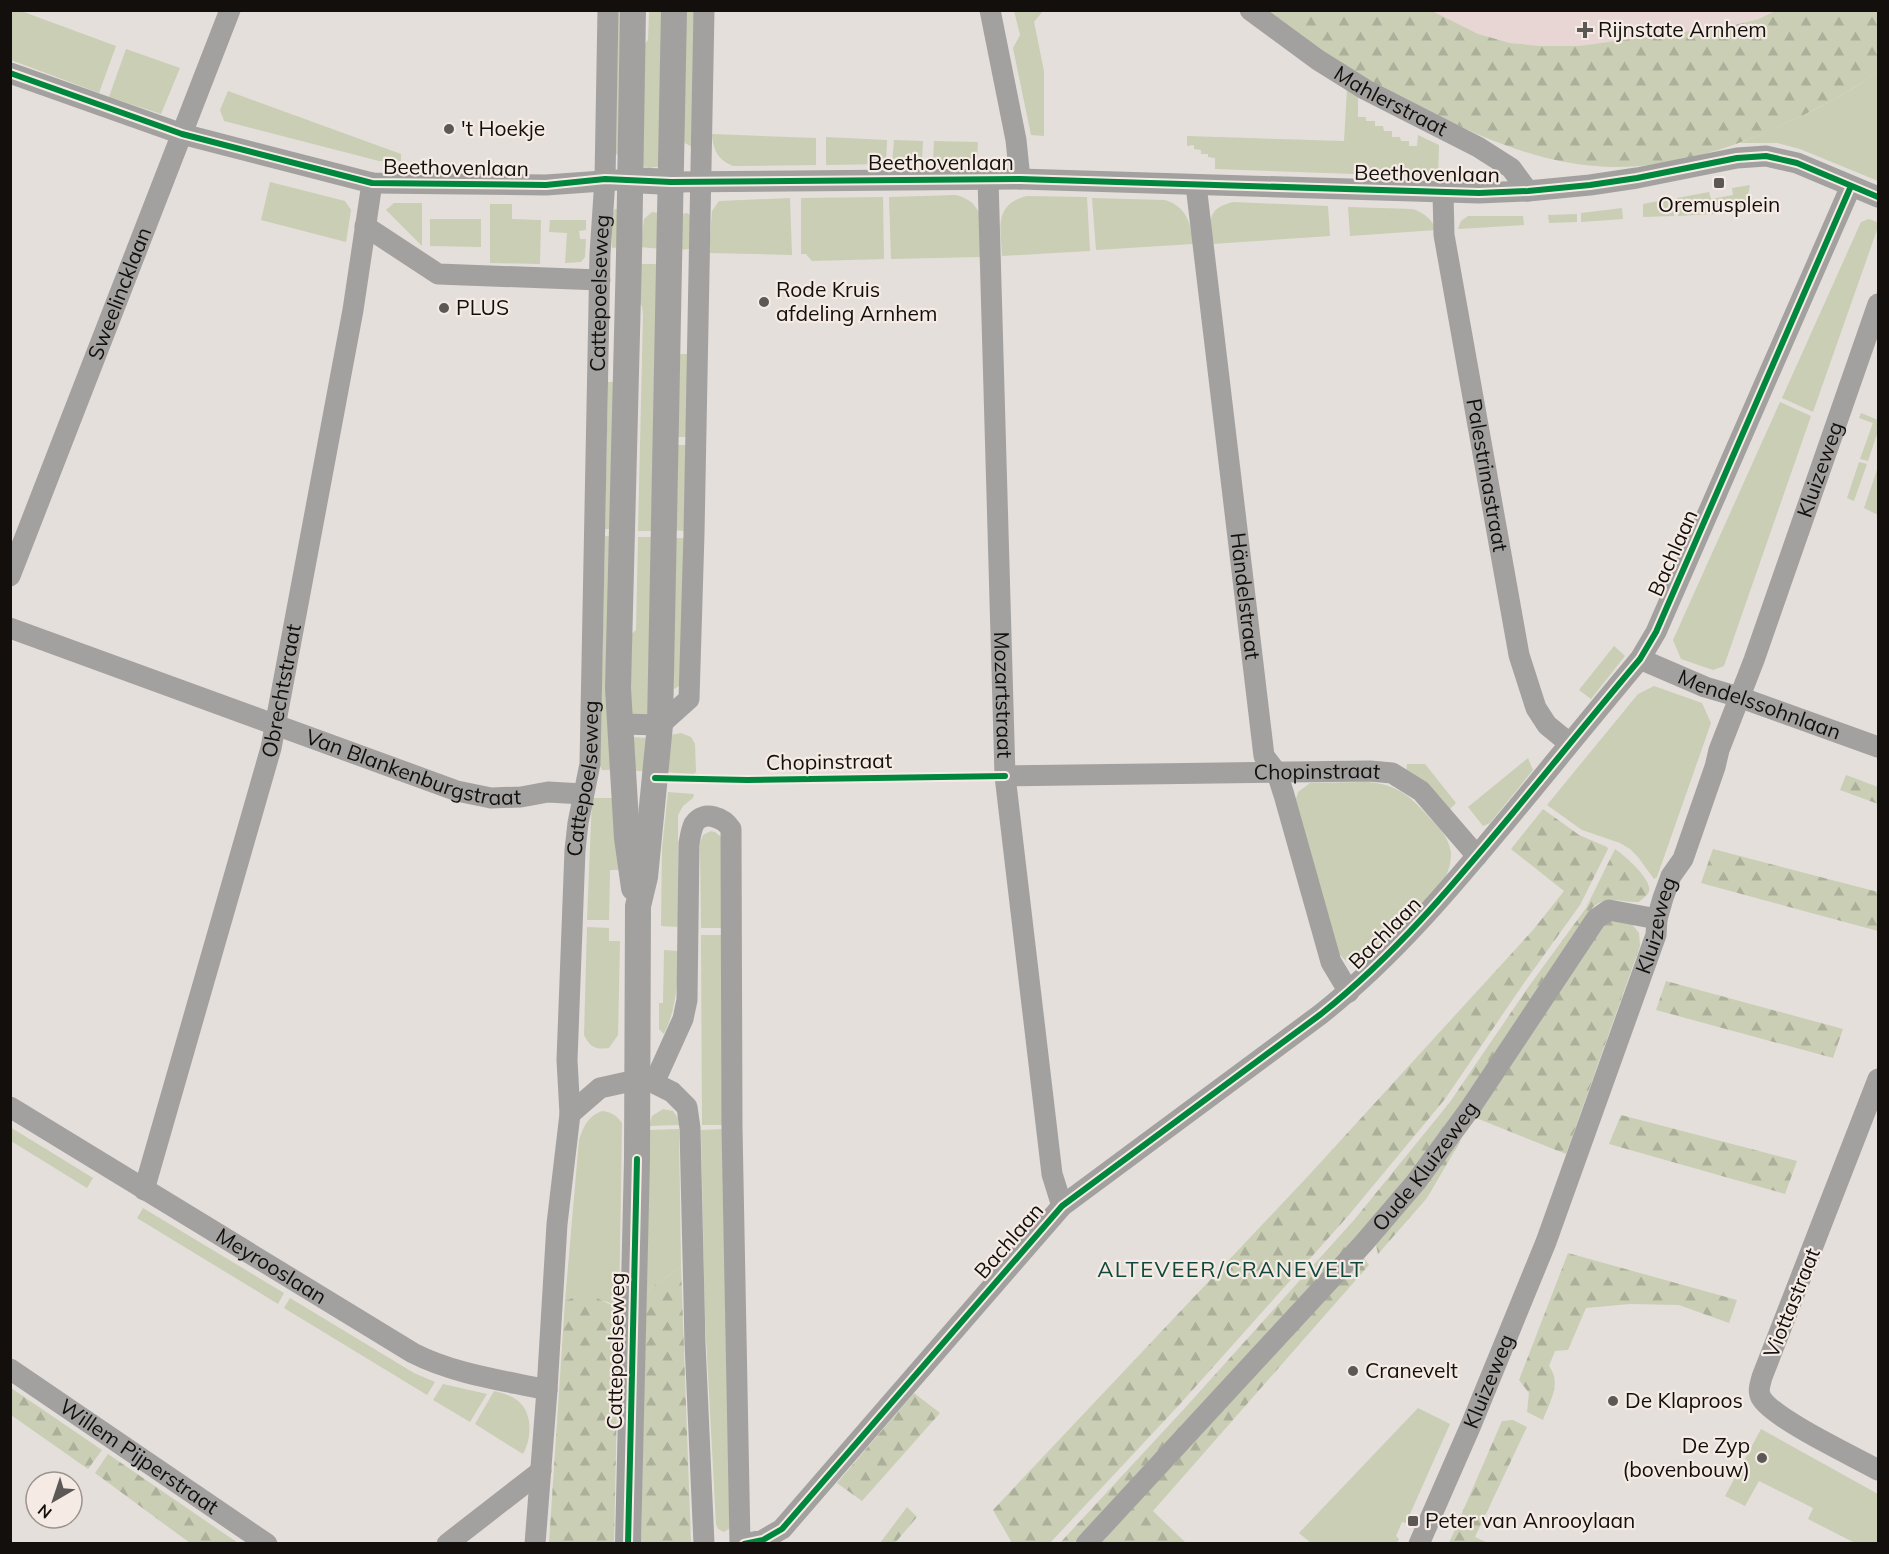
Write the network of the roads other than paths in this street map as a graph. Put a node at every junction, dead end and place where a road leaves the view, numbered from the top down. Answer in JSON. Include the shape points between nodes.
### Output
{"nodes":[{"id":1,"x":230,"y":10,"type":"edge"},
{"id":2,"x":608,"y":10,"type":"edge"},
{"id":3,"x":633,"y":10,"type":"edge"},
{"id":4,"x":675,"y":10,"type":"edge"},
{"id":5,"x":704,"y":10,"type":"edge"},
{"id":6,"x":990,"y":10,"type":"edge"},
{"id":7,"x":1250,"y":10,"type":"edge"},
{"id":8,"x":10,"y":73,"type":"edge"},
{"id":9,"x":182,"y":134,"type":"junction"},
{"id":10,"x":988,"y":179,"type":"junction"},
{"id":11,"x":1020,"y":179,"type":"junction"},
{"id":12,"x":617,"y":180,"type":"junction"},
{"id":13,"x":702,"y":181,"type":"junction"},
{"id":14,"x":671,"y":182,"type":"junction"},
{"id":15,"x":372,"y":183,"type":"junction"},
{"id":16,"x":1197,"y":185,"type":"junction"},
{"id":17,"x":1851,"y":186,"type":"junction"},
{"id":18,"x":1528,"y":192,"type":"junction"},
{"id":19,"x":1443,"y":193,"type":"junction"},
{"id":20,"x":1878,"y":197,"type":"edge"},
{"id":21,"x":365,"y":226,"type":"junction"},
{"id":22,"x":600,"y":280,"type":"junction"},
{"id":23,"x":1878,"y":304,"type":"edge"},
{"id":24,"x":10,"y":576,"type":"edge"},
{"id":25,"x":10,"y":628,"type":"edge"},
{"id":26,"x":1640,"y":659,"type":"junction"},
{"id":27,"x":1739,"y":697,"type":"junction"},
{"id":28,"x":276,"y":724,"type":"junction"},
{"id":29,"x":620,"y":724,"type":"junction"},
{"id":30,"x":660,"y":725,"type":"junction"},
{"id":31,"x":1569,"y":743,"type":"junction"},
{"id":32,"x":1878,"y":747,"type":"edge"},
{"id":33,"x":1277,"y":773,"type":"junction"},
{"id":34,"x":1005,"y":776,"type":"junction"},
{"id":35,"x":583,"y":794,"type":"junction"},
{"id":36,"x":1477,"y":856,"type":"junction"},
{"id":37,"x":638,"y":906,"type":"junction"},
{"id":38,"x":1657,"y":920,"type":"junction"},
{"id":39,"x":1349,"y":992,"type":"junction"},
{"id":40,"x":1878,"y":1079,"type":"edge"},
{"id":41,"x":645,"y":1082,"type":"junction"},
{"id":42,"x":10,"y":1107,"type":"edge"},
{"id":43,"x":570,"y":1114,"type":"junction"},
{"id":44,"x":144,"y":1190,"type":"junction"},
{"id":45,"x":1062,"y":1206,"type":"junction"},
{"id":46,"x":10,"y":1369,"type":"edge"},
{"id":47,"x":547,"y":1390,"type":"junction"},
{"id":48,"x":1878,"y":1470,"type":"edge"},
{"id":49,"x":541,"y":1471,"type":"junction"},
{"id":50,"x":267,"y":1544,"type":"edge"},
{"id":51,"x":447,"y":1544,"type":"edge"},
{"id":52,"x":535,"y":1544,"type":"edge"},
{"id":53,"x":628,"y":1544,"type":"edge"},
{"id":54,"x":704,"y":1544,"type":"edge"},
{"id":55,"x":742,"y":1544,"type":"edge"},
{"id":56,"x":1086,"y":1544,"type":"edge"},
{"id":57,"x":1419,"y":1544,"type":"edge"}],
"edges":[{"from":1,"to":9,"type":"street","name":"Sweelincklaan"},
{"from":2,"to":12,"type":"street","name":"Cattepoelseweg"},
{"from":3,"to":12,"type":"street","name":"Cattepoelseweg"},
{"from":4,"to":14,"type":"street","name":"Cattepoelseweg"},
{"from":5,"to":13,"type":"street"},
{"from":6,"to":11,"type":"street"},
{"from":7,"to":18,"type":"street","name":"Mahlerstraat","via":[[1366,90],[1511,168]]},
{"from":8,"to":9,"type":"street","name":"Beethovenlaan"},
{"from":9,"to":15,"type":"street","name":"Beethovenlaan"},
{"from":9,"to":24,"type":"street","name":"Sweelincklaan"},
{"from":10,"to":11,"type":"street","name":"Beethovenlaan"},
{"from":10,"to":13,"type":"street","name":"Beethovenlaan"},
{"from":10,"to":34,"type":"street","name":"Mozartstraat"},
{"from":11,"to":16,"type":"street","name":"Beethovenlaan"},
{"from":12,"to":14,"type":"street","name":"Beethovenlaan"},
{"from":12,"to":15,"type":"street","name":"Beethovenlaan","via":[[546,185]]},
{"from":12,"to":22,"type":"street","name":"Cattepoelseweg"},
{"from":12,"to":29,"type":"street","name":"Cattepoelseweg"},
{"from":13,"to":14,"type":"street","name":"Beethovenlaan"},
{"from":13,"to":30,"type":"street","via":[[689,699]]},
{"from":14,"to":30,"type":"street","name":"Cattepoelseweg"},
{"from":15,"to":21,"type":"street","name":"Obrechtstraat"},
{"from":16,"to":19,"type":"street","name":"Beethovenlaan"},
{"from":16,"to":33,"type":"street","name":"Händelstraat","via":[[1264,756]]},
{"from":17,"to":18,"type":"street","name":"Beethovenlaan","via":[[1797,163],[1766,156]]},
{"from":17,"to":20,"type":"street","name":"Beethovenlaan"},
{"from":17,"to":26,"type":"street","name":"Bachlaan","via":[[1666,611]]},
{"from":18,"to":19,"type":"street","name":"Beethovenlaan"},
{"from":19,"to":31,"type":"street","name":"Palestrinastraat","via":[[1444,235],[1519,655],[1536,708],[1547,725]]},
{"from":21,"to":22,"type":"street","via":[[438,274]]},
{"from":21,"to":28,"type":"street","name":"Obrechtstraat","via":[[363,255]]},
{"from":22,"to":35,"type":"street","name":"Cattepoelseweg","via":[[590,764]]},
{"from":23,"to":27,"type":"street","name":"Kluizeweg"},
{"from":25,"to":28,"type":"street","name":"Van Blankenburgstraat"},
{"from":26,"to":27,"type":"street","name":"Mendelssohnlaan"},
{"from":26,"to":31,"type":"street","name":"Bachlaan"},
{"from":27,"to":32,"type":"street","name":"Mendelssohnlaan"},
{"from":27,"to":38,"type":"street","name":"Kluizeweg","via":[[1683,859],[1671,876]]},
{"from":28,"to":35,"type":"street","name":"Van Blankenburgstraat","via":[[457,791],[492,798],[548,792]]},
{"from":28,"to":44,"type":"street","name":"Obrechtstraat"},
{"from":29,"to":30,"type":"street","name":"Cattepoelseweg"},
{"from":29,"to":37,"type":"street","name":"Cattepoelseweg","via":[[627,838]]},
{"from":30,"to":37,"type":"street","name":"Cattepoelseweg","via":[[645,877]]},
{"from":31,"to":36,"type":"street","name":"Bachlaan"},
{"from":33,"to":34,"type":"street","name":"Chopinstraat"},
{"from":33,"to":36,"type":"street","name":"Chopinstraat","via":[[1392,773],[1421,791]]},
{"from":33,"to":39,"type":"street","name":"Händelstraat","via":[[1331,962]]},
{"from":34,"to":45,"type":"street","name":"Mozartstraat","via":[[1052,1174]]},
{"from":35,"to":43,"type":"street","name":"Cattepoelseweg","via":[[575,850],[567,1060]]},
{"from":36,"to":39,"type":"street","name":"Bachlaan","via":[[1407,936]]},
{"from":37,"to":41,"type":"street","name":"Cattepoelseweg"},
{"from":38,"to":56,"type":"street","name":"Oude Kluizeweg","via":[[1610,909],[1596,919],[1469,1110],[1416,1182]]},
{"from":38,"to":57,"type":"street","name":"Kluizeweg","via":[[1644,971],[1546,1242]]},
{"from":39,"to":45,"type":"street","name":"Bachlaan"},
{"from":40,"to":48,"type":"street","name":"Viottastraat","via":[[1759,1389],[1761,1398],[1783,1417]]},
{"from":41,"to":43,"type":"street","via":[[600,1088]]},
{"from":41,"to":53,"type":"street","name":"Cattepoelseweg","via":[[637,1159]]},
{"from":41,"to":54,"type":"street","via":[[672,1092],[687,1107],[690,1128],[694,1343]]},
{"from":41,"to":55,"type":"street","name":"Cattepoelseweg","via":[[683,1019],[687,1000],[689,844],[698,820],[714,817],[731,829],[732,1127]]},
{"from":42,"to":44,"type":"street","name":"Meyrooslaan"},
{"from":43,"to":47,"type":"street","name":"Cattepoelseweg","via":[[556,1224]]},
{"from":44,"to":47,"type":"street","name":"Meyrooslaan","via":[[429,1361]]},
{"from":45,"to":55,"type":"street","name":"Bachlaan","via":[[782,1529],[763,1540]]},
{"from":46,"to":50,"type":"street","name":"Willem Pijperstraat"},
{"from":47,"to":49,"type":"street","name":"Cattepoelseweg"},
{"from":49,"to":51,"type":"street"},
{"from":49,"to":52,"type":"street","name":"Cattepoelseweg"}]}
